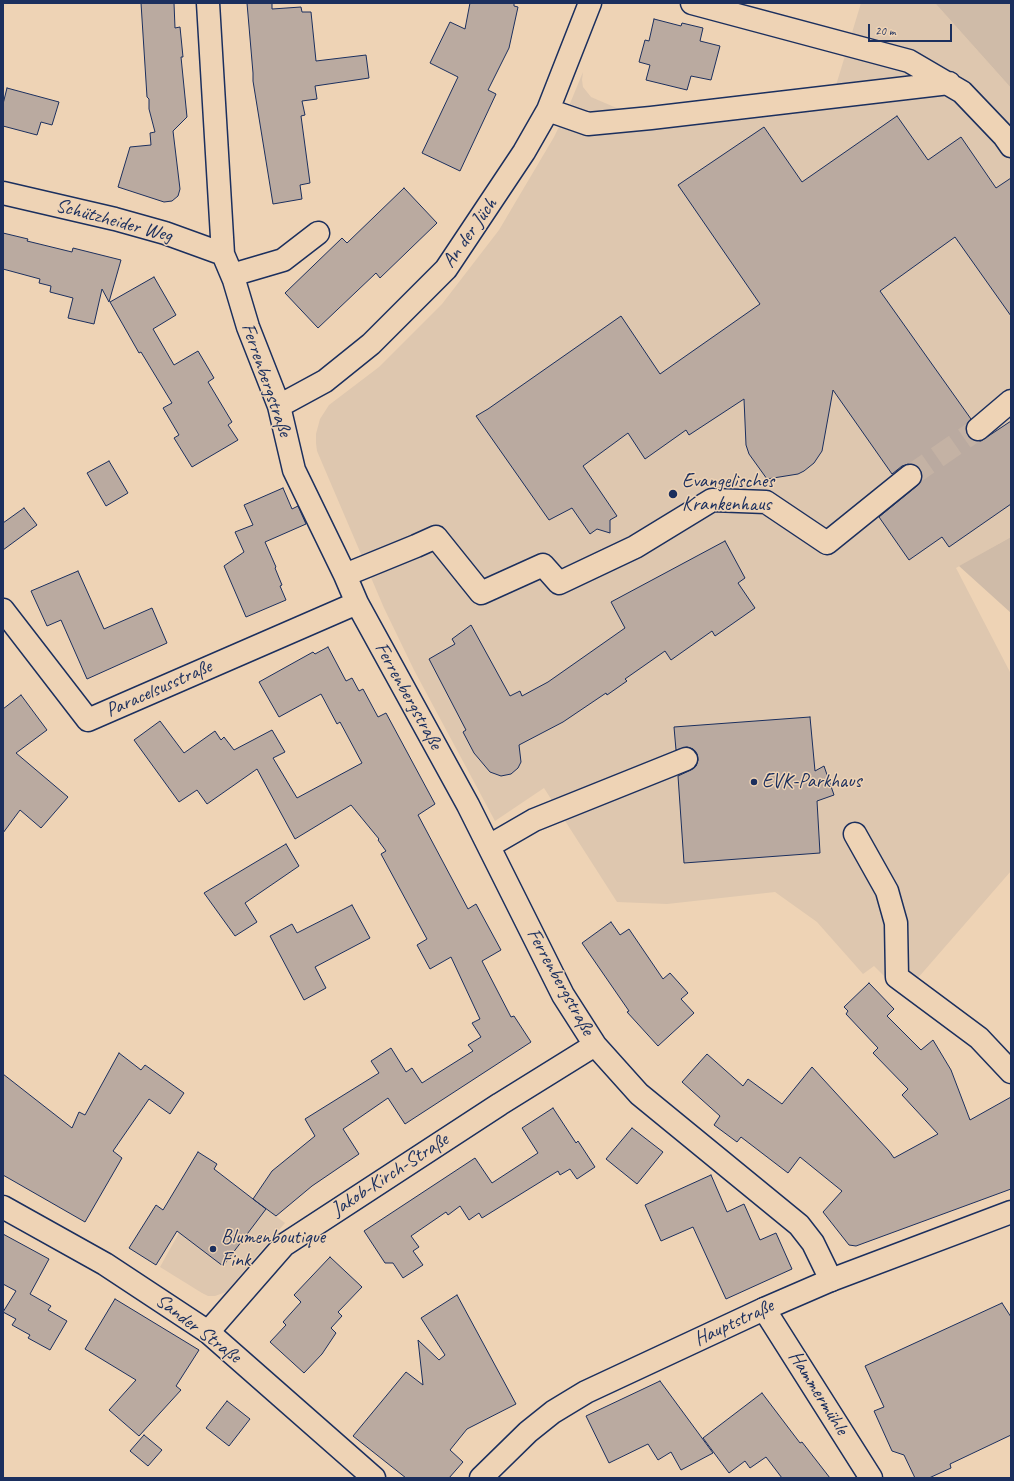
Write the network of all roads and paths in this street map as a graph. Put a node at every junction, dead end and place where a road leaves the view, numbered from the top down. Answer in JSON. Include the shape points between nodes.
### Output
{"nodes":[{"id":1,"x":208,"y":3,"type":"edge"},
{"id":2,"x":590,"y":3,"type":"edge"},
{"id":3,"x":692,"y":3,"type":"edge"},
{"id":4,"x":948,"y":83,"type":"junction"},
{"id":5,"x":548,"y":110,"type":"junction"},
{"id":6,"x":1011,"y":146,"type":"edge"},
{"id":7,"x":3,"y":193,"type":"edge"},
{"id":8,"x":318,"y":233,"type":"dead end"},
{"id":9,"x":223,"y":254,"type":"junction"},
{"id":10,"x":232,"y":275,"type":"junction"},
{"id":11,"x":1011,"y":401,"type":"edge"},
{"id":12,"x":279,"y":406,"type":"junction"},
{"id":13,"x":978,"y":429,"type":"tunnel mouth"},
{"id":14,"x":910,"y":476,"type":"tunnel mouth"},
{"id":15,"x":345,"y":575,"type":"junction"},
{"id":16,"x":357,"y":603,"type":"junction"},
{"id":17,"x":3,"y":610,"type":"edge"},
{"id":18,"x":686,"y":759,"type":"dead end"},
{"id":19,"x":855,"y":834,"type":"dead end"},
{"id":20,"x":488,"y":846,"type":"junction"},
{"id":21,"x":595,"y":1045,"type":"junction"},
{"id":22,"x":1011,"y":1072,"type":"edge"},
{"id":23,"x":3,"y":1207,"type":"edge"},
{"id":24,"x":1011,"y":1212,"type":"edge"},
{"id":25,"x":831,"y":1280,"type":"junction"},
{"id":26,"x":764,"y":1308,"type":"junction"},
{"id":27,"x":208,"y":1332,"type":"junction"},
{"id":28,"x":374,"y":1478,"type":"edge"},
{"id":29,"x":481,"y":1478,"type":"edge"},
{"id":30,"x":871,"y":1478,"type":"edge"}],
"edges":[{"from":1,"to":9,"type":"street","name":"Ferrenbergstraße"},
{"from":2,"to":5,"type":"street","name":"An der Jüch"},
{"from":3,"to":4,"type":"street","via":[[909,61]]},
{"from":4,"to":5,"type":"street","via":[[588,124]]},
{"from":4,"to":6,"type":"street","via":[[962,92]]},
{"from":5,"to":12,"type":"street","name":"An der Jüch","via":[[524,152],[446,269],[371,344],[326,381]]},
{"from":7,"to":9,"type":"street","name":"Schützheider Weg","via":[[116,218]]},
{"from":8,"to":10,"type":"street","via":[[283,260]]},
{"from":9,"to":10,"type":"street","name":"Ferrenbergstraße"},
{"from":10,"to":12,"type":"street","name":"Ferrenbergstraße","via":[[248,327]]},
{"from":11,"to":13,"type":"street"},
{"from":12,"to":15,"type":"street","name":"Ferrenbergstraße","via":[[294,470]]},
{"from":14,"to":15,"type":"street","via":[[827,543],[766,502],[712,500],[635,547],[559,583],[543,565],[481,593],[436,537]]},
{"from":15,"to":16,"type":"street","name":"Ferrenbergstraße"},
{"from":16,"to":17,"type":"street","name":"Paracelsusstraße","via":[[88,720]]},
{"from":16,"to":20,"type":"street","name":"Ferrenbergstraße"},
{"from":18,"to":20,"type":"street","via":[[534,820]]},
{"from":19,"to":22,"type":"street","via":[[887,891],[896,923],[897,978],[979,1038]]},
{"from":20,"to":21,"type":"street","name":"Ferrenbergstraße","via":[[563,995]]},
{"from":21,"to":25,"type":"street","name":"Ferrenbergstraße","via":[[639,1094],[799,1225],[813,1243]]},
{"from":21,"to":27,"type":"street","name":"Jakob-Kirch-Straße","via":[[284,1245]]},
{"from":23,"to":27,"type":"street","name":"Sander Straße","via":[[105,1264]]},
{"from":24,"to":25,"type":"street","name":"Hauptstraße"},
{"from":25,"to":26,"type":"street","name":"Hauptstraße"},
{"from":26,"to":29,"type":"street","name":"Hauptstraße","via":[[586,1392],[553,1412],[528,1432]]},
{"from":26,"to":30,"type":"street","name":"Hammermühle"},
{"from":27,"to":28,"type":"street","name":"Sander Straße"}]}
